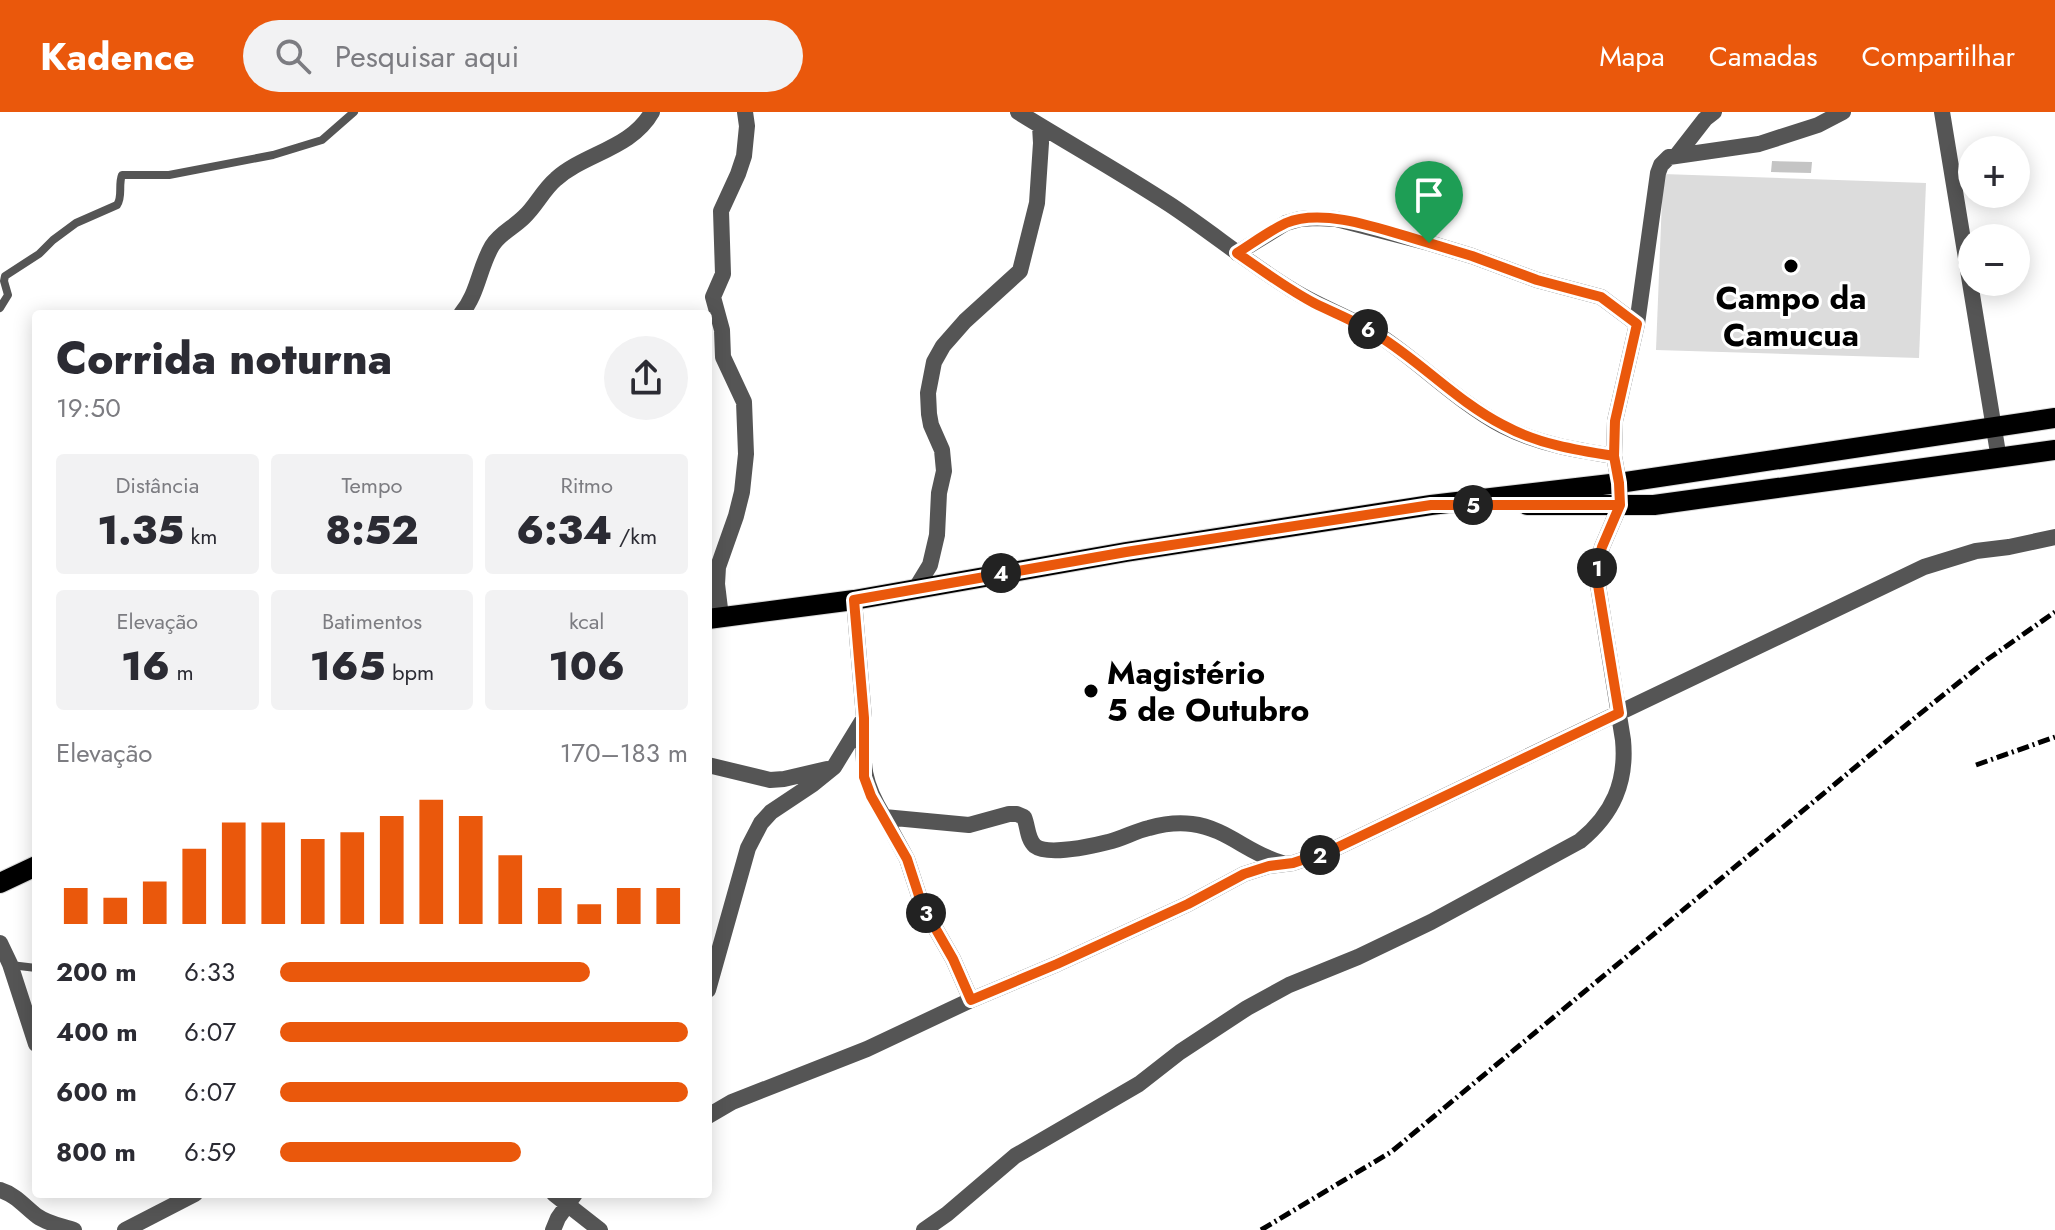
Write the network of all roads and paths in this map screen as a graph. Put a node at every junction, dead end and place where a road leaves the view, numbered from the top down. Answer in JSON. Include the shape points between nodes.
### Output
{"nodes":[{"id":1,"x":354,"y":112,"type":"edge"},
{"id":2,"x":652,"y":112,"type":"edge"},
{"id":3,"x":745,"y":112,"type":"edge"},
{"id":4,"x":1018,"y":112,"type":"edge"},
{"id":5,"x":1714,"y":112,"type":"edge"},
{"id":6,"x":1843,"y":112,"type":"edge"},
{"id":7,"x":1942,"y":112,"type":"edge"},
{"id":8,"x":1040,"y":126,"type":"junction"},
{"id":9,"x":1677,"y":155,"type":"junction"},
{"id":10,"x":1237,"y":253,"type":"junction"},
{"id":11,"x":0,"y":308,"type":"edge"},
{"id":12,"x":463,"y":310,"type":"edge"},
{"id":13,"x":1637,"y":324,"type":"junction"},
{"id":14,"x":2055,"y":418,"type":"edge"},
{"id":15,"x":1993,"y":427,"type":"junction"},
{"id":16,"x":2055,"y":450,"type":"edge"},
{"id":17,"x":1614,"y":456,"type":"junction"},
{"id":18,"x":1999,"y":459,"type":"junction"},
{"id":19,"x":1619,"y":483,"type":"junction"},
{"id":20,"x":1431,"y":505,"type":"junction"},
{"id":21,"x":1620,"y":505,"type":"junction"},
{"id":22,"x":2055,"y":537,"type":"edge"},
{"id":23,"x":916,"y":588,"type":"junction"},
{"id":24,"x":854,"y":600,"type":"junction"},
{"id":25,"x":714,"y":618,"type":"edge"},
{"id":26,"x":1619,"y":713,"type":"junction"},
{"id":27,"x":864,"y":718,"type":"junction"},
{"id":28,"x":712,"y":766,"type":"edge"},
{"id":29,"x":834,"y":767,"type":"junction"},
{"id":30,"x":884,"y":817,"type":"junction"},
{"id":31,"x":1284,"y":864,"type":"junction"},
{"id":32,"x":32,"y":868,"type":"edge"},
{"id":33,"x":0,"y":883,"type":"edge"},
{"id":34,"x":0,"y":943,"type":"edge"},
{"id":35,"x":10,"y":964,"type":"junction"},
{"id":36,"x":32,"y":967,"type":"edge"},
{"id":37,"x":712,"y":976,"type":"edge"},
{"id":38,"x":971,"y":1000,"type":"junction"},
{"id":39,"x":32,"y":1032,"type":"edge"},
{"id":40,"x":712,"y":1114,"type":"edge"},
{"id":41,"x":0,"y":1190,"type":"edge"},
{"id":42,"x":565,"y":1198,"type":"edge"},
{"id":43,"x":566,"y":1198,"type":"edge"},
{"id":44,"x":172,"y":1199,"type":"edge"},
{"id":45,"x":130,"y":1229,"type":"edge"},
{"id":46,"x":74,"y":1230,"type":"edge"},
{"id":47,"x":553,"y":1230,"type":"edge"},
{"id":48,"x":600,"y":1230,"type":"edge"},
{"id":49,"x":924,"y":1230,"type":"edge"}],
"edges":[{"from":1,"to":11,"type":"lane","via":[[322,140],[273,155],[177,174],[122,175],[117,205],[76,223],[5,276],[8,295]]},
{"from":2,"to":12,"type":"street","via":[[614,147],[556,179],[523,218],[500,235]]},
{"from":3,"to":25,"type":"street","via":[[744,156],[719,219],[724,266],[713,297],[723,357],[744,402],[745,474],[718,567]]},
{"from":4,"to":8,"type":"street"},
{"from":5,"to":9,"type":"street"},
{"from":6,"to":9,"type":"street","via":[[1759,144]]},
{"from":7,"to":15,"type":"street"},
{"from":8,"to":10,"type":"street"},
{"from":8,"to":23,"type":"street","via":[[1037,203],[1020,271],[965,321],[934,362],[929,414],[944,471],[930,565]]},
{"from":9,"to":13,"type":"street","via":[[1664,160],[1658,173]]},
{"from":10,"to":13,"type":"street","via":[[1286,223],[1336,219],[1601,297]]},
{"from":10,"to":17,"type":"street","via":[[1315,303],[1381,336],[1504,426],[1568,449]]},
{"from":13,"to":17,"type":"street","via":[[1615,421]]},
{"from":14,"to":15,"type":"main road"},
{"from":15,"to":18,"type":"street"},
{"from":15,"to":19,"type":"main road"},
{"from":16,"to":18,"type":"main road"},
{"from":17,"to":19,"type":"street"},
{"from":18,"to":21,"type":"main road","via":[[1654,505]]},
{"from":19,"to":20,"type":"main road"},
{"from":19,"to":21,"type":"street"},
{"from":20,"to":21,"type":"main road"},
{"from":20,"to":23,"type":"main road"},
{"from":21,"to":26,"type":"street","via":[[1597,565]]},
{"from":22,"to":26,"type":"street","via":[[1924,567]]},
{"from":23,"to":24,"type":"main road"},
{"from":24,"to":25,"type":"main road"},
{"from":24,"to":27,"type":"street"},
{"from":26,"to":31,"type":"street","via":[[1332,850]]},
{"from":26,"to":49,"type":"street","via":[[1625,763],[1618,789],[1596,829],[1580,841],[1431,922],[1247,1008],[1139,1084],[1015,1156]]},
{"from":27,"to":29,"type":"street"},
{"from":27,"to":30,"type":"street","via":[[864,777]]},
{"from":28,"to":29,"type":"street","via":[[770,780]]},
{"from":29,"to":37,"type":"street","via":[[771,812],[754,834]]},
{"from":30,"to":31,"type":"street","via":[[969,825],[1017,814],[1024,817],[1033,844],[1049,850],[1107,842],[1163,824],[1197,824]]},
{"from":30,"to":38,"type":"street"},
{"from":31,"to":38,"type":"street","via":[[1244,874]]},
{"from":32,"to":33,"type":"main road"},
{"from":34,"to":35,"type":"street"},
{"from":35,"to":36,"type":"lane"},
{"from":35,"to":39,"type":"street"},
{"from":38,"to":40,"type":"street"},
{"from":41,"to":46,"type":"street","via":[[42,1219]]},
{"from":42,"to":47,"type":"street"},
{"from":43,"to":48,"type":"street"},
{"from":44,"to":45,"type":"street"}]}
